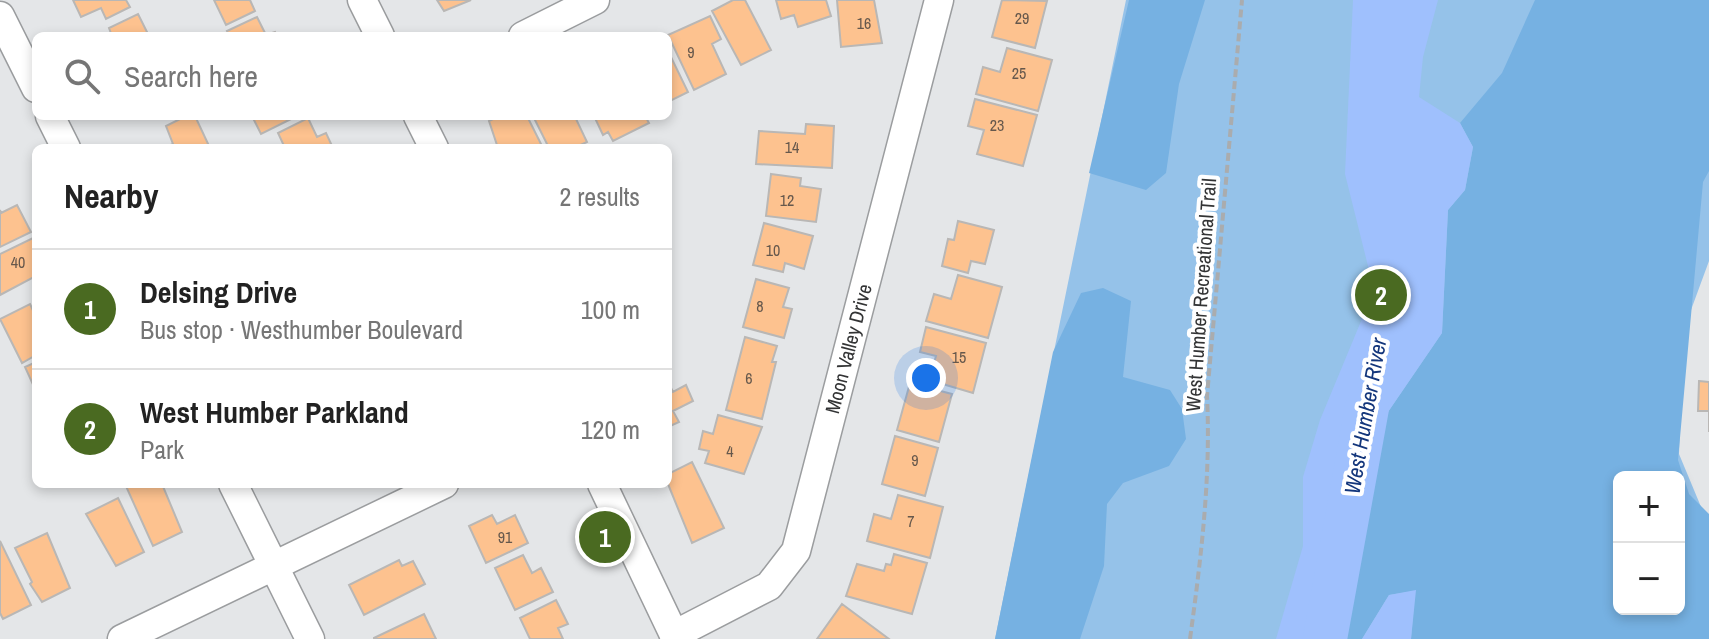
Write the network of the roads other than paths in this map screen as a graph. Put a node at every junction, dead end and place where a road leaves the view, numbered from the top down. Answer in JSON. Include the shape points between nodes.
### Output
{"nodes":[{"id":1,"x":362,"y":0,"type":"edge"},
{"id":2,"x":595,"y":0,"type":"edge"},
{"id":3,"x":939,"y":0,"type":"edge"},
{"id":4,"x":0,"y":16,"type":"edge"},
{"id":5,"x":378,"y":32,"type":"edge"},
{"id":6,"x":531,"y":32,"type":"edge"},
{"id":7,"x":32,"y":80,"type":"edge"},
{"id":8,"x":52,"y":120,"type":"edge"},
{"id":9,"x":420,"y":120,"type":"edge"},
{"id":10,"x":64,"y":144,"type":"edge"},
{"id":11,"x":432,"y":144,"type":"edge"},
{"id":12,"x":235,"y":488,"type":"edge"},
{"id":13,"x":436,"y":488,"type":"edge"},
{"id":14,"x":604,"y":488,"type":"edge"},
{"id":15,"x":274,"y":566,"type":"junction"},
{"id":16,"x":675,"y":637,"type":"edge"},
{"id":17,"x":122,"y":639,"type":"edge"},
{"id":18,"x":310,"y":639,"type":"edge"}],
"edges":[{"from":1,"to":5,"type":"street"},
{"from":2,"to":6,"type":"street"},
{"from":3,"to":16,"type":"street","name":"Moon Valley Drive","via":[[796,551],[769,586]]},
{"from":4,"to":7,"type":"street"},
{"from":8,"to":10,"type":"street"},
{"from":9,"to":11,"type":"street"},
{"from":12,"to":15,"type":"street"},
{"from":13,"to":15,"type":"street"},
{"from":14,"to":16,"type":"street"},
{"from":15,"to":17,"type":"street"},
{"from":15,"to":18,"type":"street"}]}
